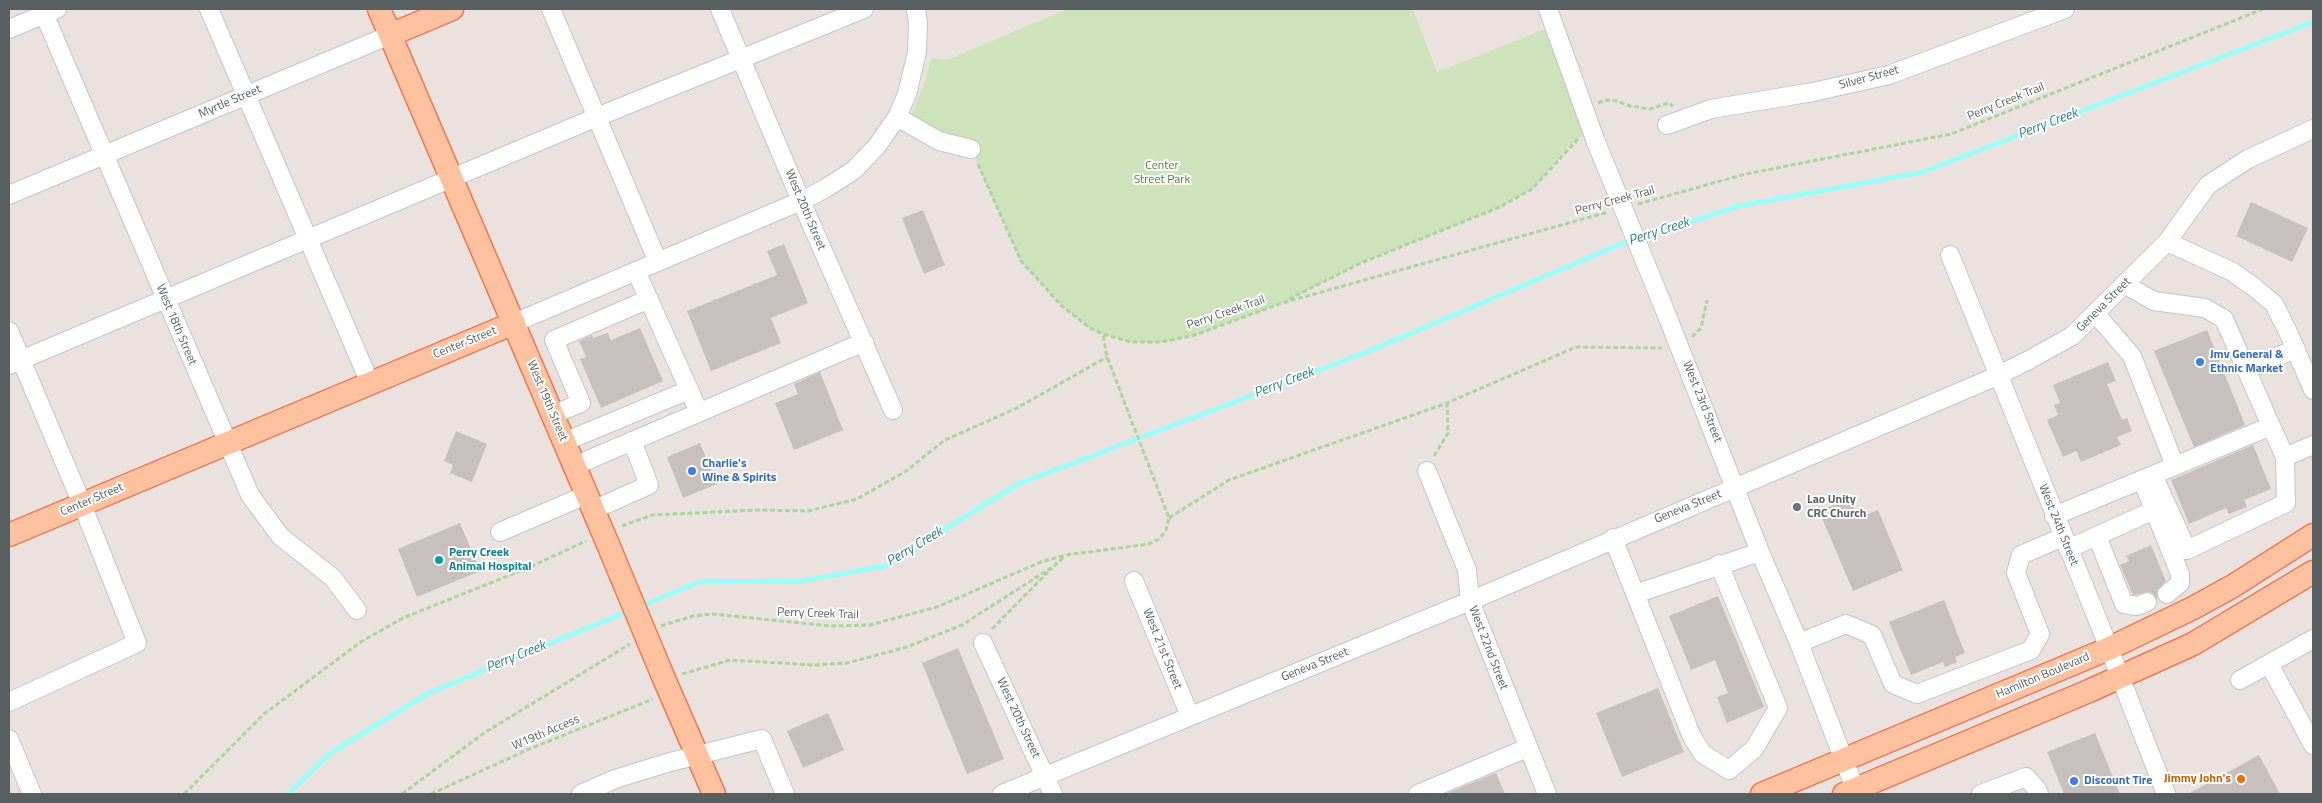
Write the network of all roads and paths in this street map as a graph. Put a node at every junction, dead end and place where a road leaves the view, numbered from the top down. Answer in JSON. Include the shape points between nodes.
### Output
{"nodes":[{"id":1,"x":209,"y":9,"type":"edge"},
{"id":2,"x":379,"y":9,"type":"edge"},
{"id":3,"x":452,"y":9,"type":"edge"},
{"id":4,"x":551,"y":9,"type":"edge"},
{"id":5,"x":720,"y":9,"type":"edge"},
{"id":6,"x":864,"y":9,"type":"edge"},
{"id":7,"x":916,"y":9,"type":"edge"},
{"id":8,"x":1548,"y":9,"type":"edge"},
{"id":9,"x":2065,"y":9,"type":"edge"},
{"id":10,"x":2263,"y":9,"type":"edge"},
{"id":11,"x":48,"y":11,"type":"edge"},
{"id":12,"x":9,"y":29,"type":"edge"},
{"id":13,"x":390,"y":35,"type":"junction"},
{"id":14,"x":740,"y":57,"type":"junction"},
{"id":15,"x":247,"y":95,"type":"junction"},
{"id":16,"x":1583,"y":109,"type":"junction"},
{"id":17,"x":597,"y":117,"type":"junction"},
{"id":18,"x":897,"y":117,"type":"junction"},
{"id":19,"x":1689,"y":117,"type":"junction"},
{"id":20,"x":1667,"y":125,"type":"dead end"},
{"id":21,"x":2313,"y":128,"type":"edge"},
{"id":22,"x":1594,"y":137,"type":"junction"},
{"id":23,"x":971,"y":149,"type":"joint"},
{"id":24,"x":104,"y":154,"type":"junction"},
{"id":25,"x":451,"y":178,"type":"junction"},
{"id":26,"x":9,"y":195,"type":"edge"},
{"id":27,"x":801,"y":201,"type":"junction"},
{"id":28,"x":1632,"y":206,"type":"dead end"},
{"id":29,"x":1614,"y":211,"type":"dead end"},
{"id":30,"x":309,"y":239,"type":"junction"},
{"id":31,"x":2167,"y":242,"type":"junction"},
{"id":32,"x":1950,"y":256,"type":"dead end"},
{"id":33,"x":658,"y":262,"type":"junction"},
{"id":34,"x":636,"y":271,"type":"junction"},
{"id":35,"x":2124,"y":284,"type":"junction"},
{"id":36,"x":166,"y":299,"type":"junction"},
{"id":37,"x":649,"y":299,"type":"junction"},
{"id":38,"x":1707,"y":300,"type":"dead end"},
{"id":39,"x":1282,"y":303,"type":"junction"},
{"id":40,"x":2095,"y":313,"type":"junction"},
{"id":41,"x":514,"y":323,"type":"junction"},
{"id":42,"x":9,"y":330,"type":"edge"},
{"id":43,"x":1103,"y":334,"type":"junction"},
{"id":44,"x":864,"y":342,"type":"junction"},
{"id":45,"x":1680,"y":348,"type":"junction"},
{"id":46,"x":2296,"y":349,"type":"junction"},
{"id":47,"x":15,"y":363,"type":"edge"},
{"id":48,"x":2246,"y":369,"type":"junction"},
{"id":49,"x":1997,"y":376,"type":"junction"},
{"id":50,"x":370,"y":382,"type":"junction"},
{"id":51,"x":689,"y":390,"type":"junction"},
{"id":52,"x":2313,"y":390,"type":"edge"},
{"id":53,"x":1447,"y":402,"type":"junction"},
{"id":54,"x":893,"y":410,"type":"dead end"},
{"id":55,"x":699,"y":412,"type":"junction"},
{"id":56,"x":552,"y":415,"type":"junction"},
{"id":57,"x":2271,"y":426,"type":"junction"},
{"id":58,"x":596,"y":428,"type":"junction"},
{"id":59,"x":632,"y":441,"type":"junction"},
{"id":60,"x":564,"y":442,"type":"junction"},
{"id":61,"x":226,"y":444,"type":"junction"},
{"id":62,"x":2313,"y":445,"type":"edge"},
{"id":63,"x":606,"y":452,"type":"junction"},
{"id":64,"x":2285,"y":457,"type":"junction"},
{"id":65,"x":574,"y":466,"type":"junction"},
{"id":66,"x":2175,"y":466,"type":"junction"},
{"id":67,"x":1427,"y":471,"type":"joint"},
{"id":68,"x":2147,"y":477,"type":"junction"},
{"id":69,"x":1736,"y":488,"type":"junction"},
{"id":70,"x":590,"y":503,"type":"junction"},
{"id":71,"x":82,"y":504,"type":"junction"},
{"id":72,"x":2154,"y":510,"type":"junction"},
{"id":73,"x":2054,"y":516,"type":"junction"},
{"id":74,"x":1168,"y":518,"type":"junction"},
{"id":75,"x":500,"y":532,"type":"dead end"},
{"id":76,"x":9,"y":535,"type":"edge"},
{"id":77,"x":2313,"y":535,"type":"edge"},
{"id":78,"x":2097,"y":536,"type":"junction"},
{"id":79,"x":1613,"y":538,"type":"junction"},
{"id":80,"x":2066,"y":543,"type":"junction"},
{"id":81,"x":1760,"y":552,"type":"junction"},
{"id":82,"x":1066,"y":555,"type":"junction"},
{"id":83,"x":1719,"y":564,"type":"junction"},
{"id":84,"x":1054,"y":566,"type":"junction"},
{"id":85,"x":2313,"y":572,"type":"edge"},
{"id":86,"x":1134,"y":581,"type":"dead end"},
{"id":87,"x":1635,"y":594,"type":"junction"},
{"id":88,"x":2167,"y":594,"type":"dead end"},
{"id":89,"x":1470,"y":601,"type":"junction"},
{"id":90,"x":2147,"y":602,"type":"dead end"},
{"id":91,"x":357,"y":610,"type":"dead end"},
{"id":92,"x":652,"y":631,"type":"dead end"},
{"id":93,"x":2313,"y":639,"type":"edge"},
{"id":94,"x":636,"y":640,"type":"dead end"},
{"id":95,"x":984,"y":643,"type":"joint"},
{"id":96,"x":1799,"y":643,"type":"junction"},
{"id":97,"x":2108,"y":649,"type":"junction"},
{"id":98,"x":2269,"y":664,"type":"junction"},
{"id":99,"x":2119,"y":678,"type":"junction"},
{"id":100,"x":2240,"y":680,"type":"dead end"},
{"id":101,"x":666,"y":682,"type":"junction"},
{"id":102,"x":9,"y":702,"type":"edge"},
{"id":103,"x":1190,"y":716,"type":"junction"},
{"id":104,"x":9,"y":740,"type":"edge"},
{"id":105,"x":2313,"y":745,"type":"edge"},
{"id":106,"x":1527,"y":748,"type":"junction"},
{"id":107,"x":697,"y":754,"type":"junction"},
{"id":108,"x":1843,"y":760,"type":"junction"},
{"id":109,"x":1045,"y":776,"type":"junction"},
{"id":110,"x":1852,"y":793,"type":"edge"},
{"id":111,"x":32,"y":794,"type":"edge"},
{"id":112,"x":402,"y":794,"type":"edge"},
{"id":113,"x":431,"y":794,"type":"edge"},
{"id":114,"x":581,"y":794,"type":"edge"},
{"id":115,"x":714,"y":794,"type":"edge"},
{"id":116,"x":785,"y":794,"type":"edge"},
{"id":117,"x":1002,"y":794,"type":"edge"},
{"id":118,"x":1053,"y":794,"type":"edge"},
{"id":119,"x":1418,"y":794,"type":"edge"},
{"id":120,"x":1546,"y":794,"type":"edge"},
{"id":121,"x":1762,"y":794,"type":"edge"},
{"id":122,"x":1981,"y":794,"type":"edge"},
{"id":123,"x":2039,"y":794,"type":"edge"},
{"id":124,"x":2166,"y":794,"type":"edge"}],
"edges":[{"from":1,"to":15,"type":"street"},
{"from":2,"to":13,"type":"main road","name":"West 19th Street"},
{"from":3,"to":13,"type":"main road","name":"Myrtle Street"},
{"from":4,"to":17,"type":"street"},
{"from":5,"to":14,"type":"street","name":"West 20th Street"},
{"from":6,"to":14,"type":"street"},
{"from":7,"to":18,"type":"street","via":[[917,52],[907,94]]},
{"from":8,"to":16,"type":"street","name":"West 23rd Street"},
{"from":9,"to":19,"type":"street","name":"Silver Street","via":[[1889,75],[1712,109]]},
{"from":10,"to":28,"type":"path","name":"Perry Creek Trail","via":[[1951,134],[1746,174]]},
{"from":11,"to":12,"type":"street"},
{"from":11,"to":24,"type":"street","name":"West 18th Street"},
{"from":13,"to":15,"type":"street","name":"Myrtle Street"},
{"from":13,"to":25,"type":"main road","name":"West 19th Street"},
{"from":14,"to":17,"type":"street"},
{"from":14,"to":27,"type":"street","name":"West 20th Street"},
{"from":15,"to":24,"type":"street","name":"Myrtle Street"},
{"from":15,"to":30,"type":"street"},
{"from":16,"to":19,"type":"path","via":[[1606,100],[1650,109],[1668,103]]},
{"from":16,"to":22,"type":"street","name":"West 23rd Street"},
{"from":17,"to":25,"type":"street"},
{"from":17,"to":33,"type":"street"},
{"from":18,"to":23,"type":"street","via":[[939,141]]},
{"from":18,"to":27,"type":"street","name":"Center Street","via":[[877,146],[854,170]]},
{"from":19,"to":20,"type":"street","name":"Silver Street"},
{"from":21,"to":31,"type":"street","name":"Geneva Street","via":[[2248,160],[2208,185]]},
{"from":22,"to":39,"type":"path","via":[[1574,141],[1532,188],[1500,207],[1361,263]]},
{"from":22,"to":45,"type":"street","name":"West 23rd Street","bridge":true},
{"from":23,"to":43,"type":"path","name":"Perry Creek Trail","via":[[1021,261],[1062,306]]},
{"from":24,"to":26,"type":"street","name":"Myrtle Street"},
{"from":24,"to":36,"type":"street","name":"West 18th Street"},
{"from":25,"to":30,"type":"street"},
{"from":25,"to":41,"type":"main road","name":"West 19th Street"},
{"from":27,"to":33,"type":"street","name":"Center Street"},
{"from":27,"to":44,"type":"street","name":"West 20th Street"},
{"from":29,"to":39,"type":"path","name":"Perry Creek Trail"},
{"from":30,"to":36,"type":"street"},
{"from":30,"to":50,"type":"street"},
{"from":31,"to":35,"type":"street","name":"Geneva Street"},
{"from":31,"to":46,"type":"street","via":[[2231,271],[2254,286],[2274,304]]},
{"from":32,"to":49,"type":"street","name":"West 24th Street"},
{"from":33,"to":34,"type":"street","name":"Center Street"},
{"from":34,"to":37,"type":"street"},
{"from":34,"to":41,"type":"street","name":"Center Street"},
{"from":35,"to":40,"type":"street","name":"Geneva Street"},
{"from":35,"to":48,"type":"street","via":[[2154,302],[2205,308],[2224,319]]},
{"from":36,"to":47,"type":"street"},
{"from":36,"to":61,"type":"street","name":"West 18th Street"},
{"from":37,"to":51,"type":"street"},
{"from":37,"to":56,"type":"street","via":[[554,340],[581,402]]},
{"from":38,"to":45,"type":"path","via":[[1701,328]]},
{"from":39,"to":43,"type":"path","name":"Perry Creek Trail","via":[[1195,334],[1161,342],[1130,342]]},
{"from":40,"to":49,"type":"street","name":"Geneva Street","via":[[2072,336]]},
{"from":40,"to":66,"type":"street","via":[[2132,356]]},
{"from":41,"to":50,"type":"main road","name":"Center Street"},
{"from":41,"to":56,"type":"main road","name":"West 19th Street"},
{"from":42,"to":47,"type":"street"},
{"from":43,"to":74,"type":"path","via":[[1107,358]]},
{"from":44,"to":54,"type":"street","name":"West 20th Street"},
{"from":44,"to":55,"type":"street"},
{"from":45,"to":53,"type":"path","via":[[1576,347]]},
{"from":45,"to":69,"type":"street","name":"West 23rd Street"},
{"from":46,"to":48,"type":"street"},
{"from":46,"to":52,"type":"street"},
{"from":47,"to":71,"type":"street"},
{"from":48,"to":57,"type":"street"},
{"from":49,"to":69,"type":"street","name":"Geneva Street"},
{"from":49,"to":73,"type":"street","name":"West 24th Street"},
{"from":50,"to":61,"type":"main road","name":"Center Street"},
{"from":51,"to":55,"type":"street"},
{"from":51,"to":58,"type":"street"},
{"from":53,"to":67,"type":"path","via":[[1448,433]]},
{"from":53,"to":74,"type":"path","via":[[1230,480]]},
{"from":55,"to":59,"type":"street"},
{"from":56,"to":60,"type":"main road","name":"West 19th Street"},
{"from":57,"to":64,"type":"street"},
{"from":57,"to":66,"type":"street"},
{"from":58,"to":60,"type":"street"},
{"from":58,"to":63,"type":"street"},
{"from":59,"to":63,"type":"street"},
{"from":59,"to":70,"type":"street","via":[[648,485]]},
{"from":60,"to":65,"type":"main road","name":"West 19th Street"},
{"from":61,"to":71,"type":"main road","name":"Center Street"},
{"from":61,"to":91,"type":"street","name":"West 18th Street","via":[[250,495],[280,536],[332,578]]},
{"from":62,"to":64,"type":"street"},
{"from":63,"to":65,"type":"street"},
{"from":64,"to":68,"type":"street","via":[[2286,503],[2187,550]]},
{"from":65,"to":70,"type":"main road","name":"West 19th Street"},
{"from":66,"to":68,"type":"street"},
{"from":67,"to":89,"type":"street","name":"West 22nd Street","via":[[1467,570]]},
{"from":68,"to":72,"type":"street"},
{"from":68,"to":73,"type":"street"},
{"from":69,"to":79,"type":"street","name":"Geneva Street"},
{"from":69,"to":81,"type":"street","name":"West 23rd Street"},
{"from":70,"to":75,"type":"street"},
{"from":70,"to":101,"type":"main road","name":"West 19th Street","bridge":true},
{"from":71,"to":76,"type":"main road","name":"Center Street"},
{"from":71,"to":102,"type":"street","via":[[137,643]]},
{"from":72,"to":78,"type":"street"},
{"from":72,"to":88,"type":"street","via":[[2180,574],[2180,583]]},
{"from":73,"to":80,"type":"street","name":"West 24th Street"},
{"from":74,"to":82,"type":"path","name":"Perry Creek Trail","via":[[1166,530],[1159,540],[1149,544]]},
{"from":77,"to":97,"type":"main road","name":"Hamilton Boulevard","via":[[2217,595]]},
{"from":78,"to":80,"type":"street"},
{"from":78,"to":90,"type":"street","via":[[2124,604],[2137,606]]},
{"from":79,"to":87,"type":"street"},
{"from":79,"to":89,"type":"street","name":"Geneva Street"},
{"from":80,"to":96,"type":"street","via":[[2021,555],[2016,573],[2040,634],[2031,650],[1917,694],[1893,684],[1872,635],[1846,624]]},
{"from":80,"to":97,"type":"street","name":"West 24th Street"},
{"from":81,"to":83,"type":"street"},
{"from":81,"to":96,"type":"street","name":"West 23rd Street"},
{"from":82,"to":84,"type":"path"},
{"from":82,"to":92,"type":"path","name":"Perry Creek Trail","via":[[1041,562],[937,607],[870,625],[830,626],[712,614],[693,616]]},
{"from":83,"to":87,"type":"street"},
{"from":83,"to":87,"type":"street","via":[[1778,708],[1754,749],[1729,770],[1703,754],[1692,737]]},
{"from":84,"to":95,"type":"path","via":[[994,626]]},
{"from":84,"to":101,"type":"path","name":"W19th Access","via":[[962,625],[907,647],[848,663],[814,666],[730,660]]},
{"from":85,"to":99,"type":"main road","via":[[2193,644]]},
{"from":86,"to":103,"type":"street","name":"West 21st Street"},
{"from":89,"to":103,"type":"street","name":"Geneva Street"},
{"from":89,"to":106,"type":"street","name":"West 22nd Street"},
{"from":93,"to":98,"type":"street"},
{"from":94,"to":112,"type":"path","via":[[484,733]]},
{"from":95,"to":109,"type":"street","name":"West 20th Street"},
{"from":96,"to":108,"type":"street","name":"West 23rd Street"},
{"from":97,"to":99,"type":"street","name":"West 24th Street"},
{"from":97,"to":108,"type":"main road","name":"Hamilton Boulevard"},
{"from":98,"to":100,"type":"street"},
{"from":98,"to":105,"type":"street"},
{"from":99,"to":110,"type":"main road"},
{"from":99,"to":124,"type":"street","name":"West 24th Street"},
{"from":101,"to":107,"type":"main road","name":"West 19th Street"},
{"from":101,"to":113,"type":"path","name":"W19th Access"},
{"from":103,"to":109,"type":"street","name":"Geneva Street"},
{"from":104,"to":111,"type":"street"},
{"from":106,"to":119,"type":"street"},
{"from":106,"to":120,"type":"street","name":"West 22nd Street"},
{"from":107,"to":114,"type":"street","via":[[615,778]]},
{"from":107,"to":115,"type":"main road","name":"West 19th Street"},
{"from":107,"to":116,"type":"street","via":[[762,739]]},
{"from":108,"to":110,"type":"street","name":"West 23rd Street"},
{"from":108,"to":121,"type":"main road","name":"Hamilton Boulevard"},
{"from":109,"to":117,"type":"street","name":"Geneva Street"},
{"from":109,"to":118,"type":"street","name":"West 20th Street"},
{"from":122,"to":123,"type":"street","via":[[2026,776]]}]}
